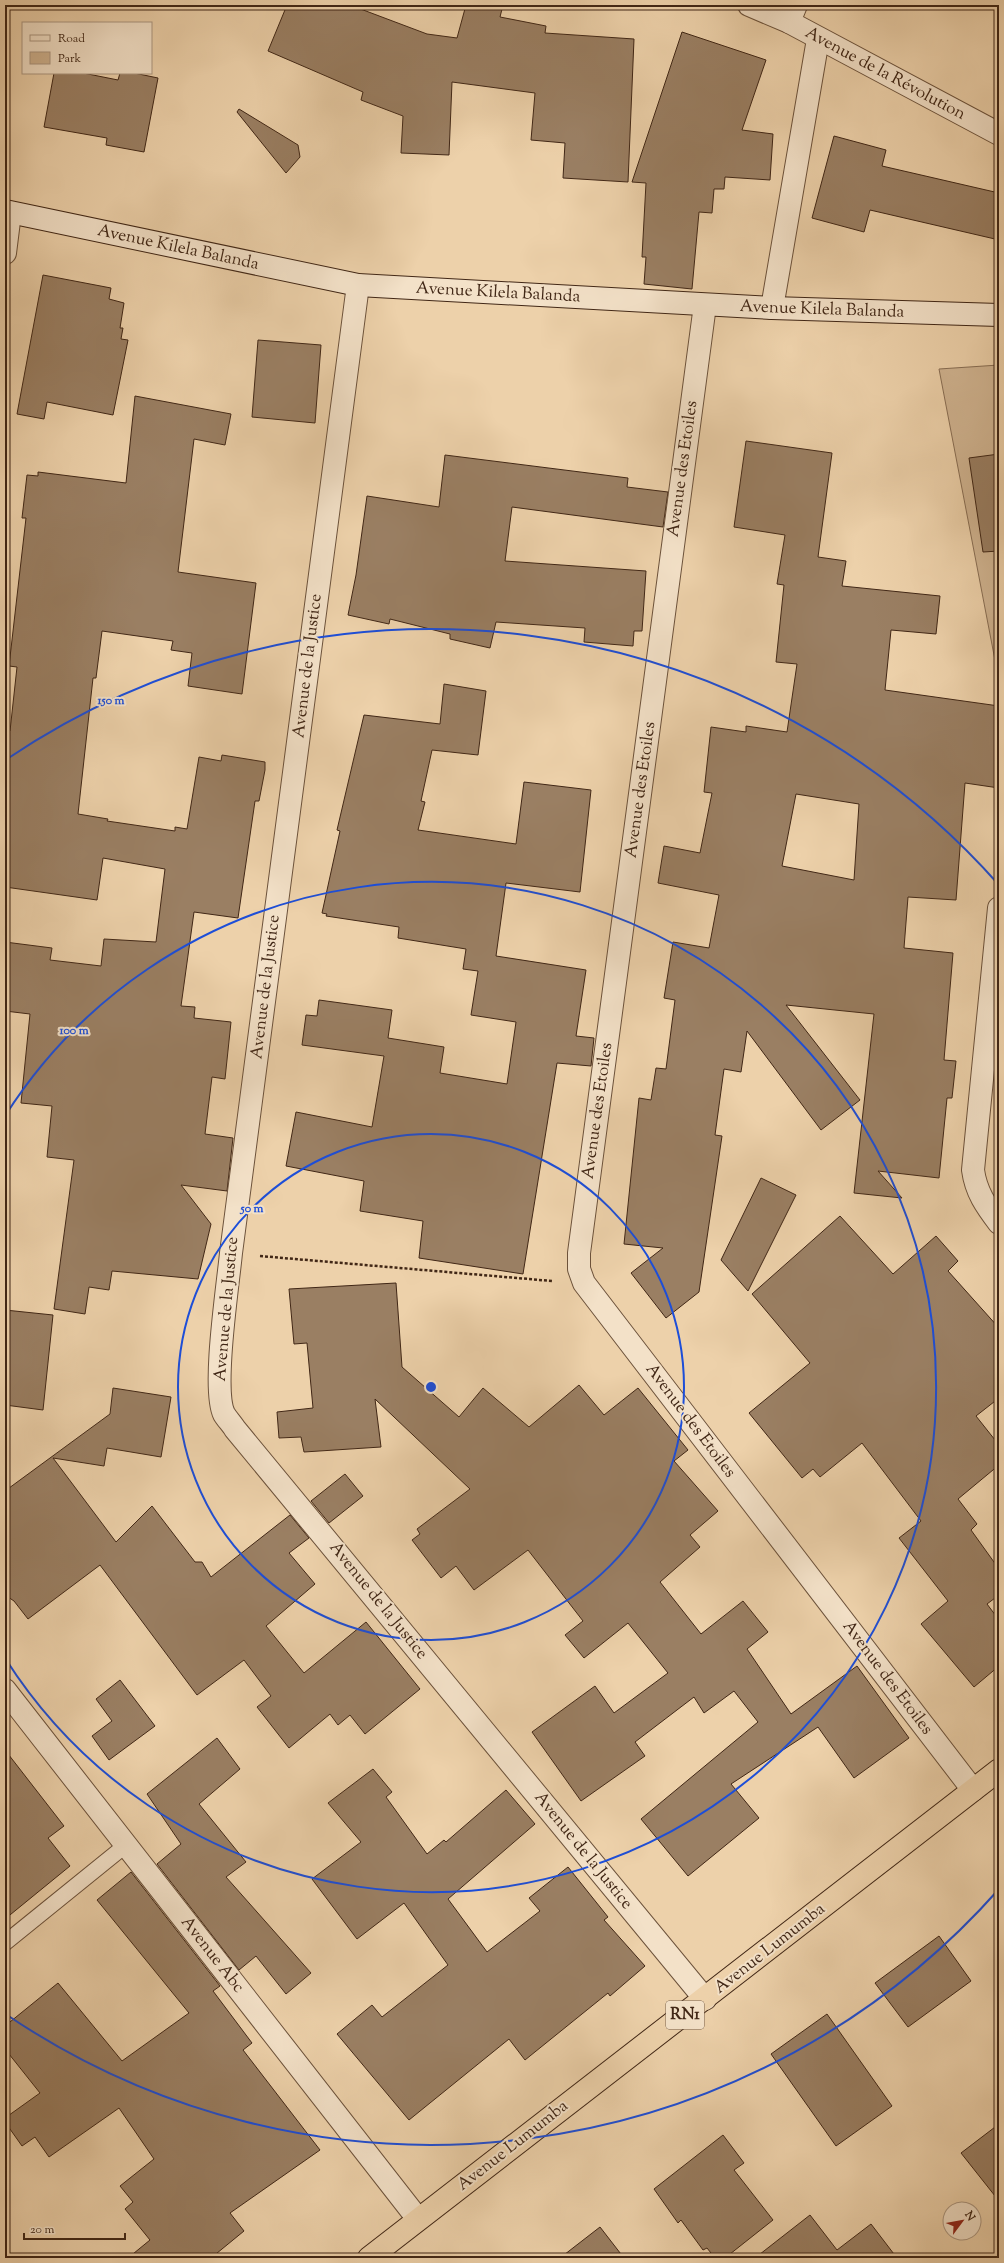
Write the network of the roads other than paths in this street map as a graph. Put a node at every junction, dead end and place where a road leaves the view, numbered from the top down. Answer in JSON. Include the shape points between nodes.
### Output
{"nodes":[{"id":1,"x":749,"y":5,"type":"edge"},
{"id":2,"x":792,"y":14,"type":"edge"},
{"id":3,"x":818,"y":39,"type":"junction"},
{"id":4,"x":999,"y":134,"type":"edge"},
{"id":5,"x":7,"y":212,"type":"edge"},
{"id":6,"x":5,"y":253,"type":"edge"},
{"id":7,"x":358,"y":285,"type":"junction"},
{"id":8,"x":705,"y":305,"type":"junction"},
{"id":9,"x":772,"y":308,"type":"junction"},
{"id":10,"x":999,"y":316,"type":"edge"},
{"id":11,"x":999,"y":908,"type":"edge"},
{"id":12,"x":999,"y":1223,"type":"edge"},
{"id":13,"x":5,"y":1690,"type":"edge"},
{"id":14,"x":999,"y":1770,"type":"edge"},
{"id":15,"x":973,"y":1790,"type":"junction"},
{"id":16,"x":126,"y":1845,"type":"junction"},
{"id":17,"x":5,"y":1943,"type":"edge"},
{"id":18,"x":705,"y":2000,"type":"junction"},
{"id":19,"x":418,"y":2219,"type":"junction"},
{"id":20,"x":369,"y":2258,"type":"edge"}],
"edges":[{"from":1,"to":2,"type":"street","name":"Avenue de la Révolution"},
{"from":2,"to":3,"type":"street","name":"Avenue de la Révolution"},
{"from":3,"to":4,"type":"street","name":"Avenue de la Révolution"},
{"from":3,"to":9,"type":"street"},
{"from":5,"to":6,"type":"street"},
{"from":5,"to":7,"type":"street","name":"Avenue Kilela Balanda"},
{"from":7,"to":8,"type":"street","name":"Avenue Kilela Balanda"},
{"from":7,"to":18,"type":"street","name":"Avenue de la Justice","via":[[231,1253],[220,1397],[224,1414]]},
{"from":8,"to":9,"type":"street","name":"Avenue Kilela Balanda"},
{"from":8,"to":15,"type":"street","name":"Avenue des Etoiles","via":[[579,1269],[584,1283]]},
{"from":9,"to":10,"type":"street","name":"Avenue Kilela Balanda"},
{"from":11,"to":12,"type":"street","via":[[973,1170],[975,1186]]},
{"from":13,"to":16,"type":"street","name":"Avenue Abc"},
{"from":14,"to":15,"type":"highway","name":"Avenue Lumumba","number":"RN1"},
{"from":15,"to":18,"type":"highway","name":"Avenue Lumumba","number":"RN1"},
{"from":16,"to":17,"type":"lane"},
{"from":16,"to":19,"type":"street","name":"Avenue Abc"},
{"from":18,"to":19,"type":"highway","name":"Avenue Lumumba","number":"RN1"},
{"from":19,"to":20,"type":"highway","name":"Avenue Lumumba","number":"RN1"}]}
